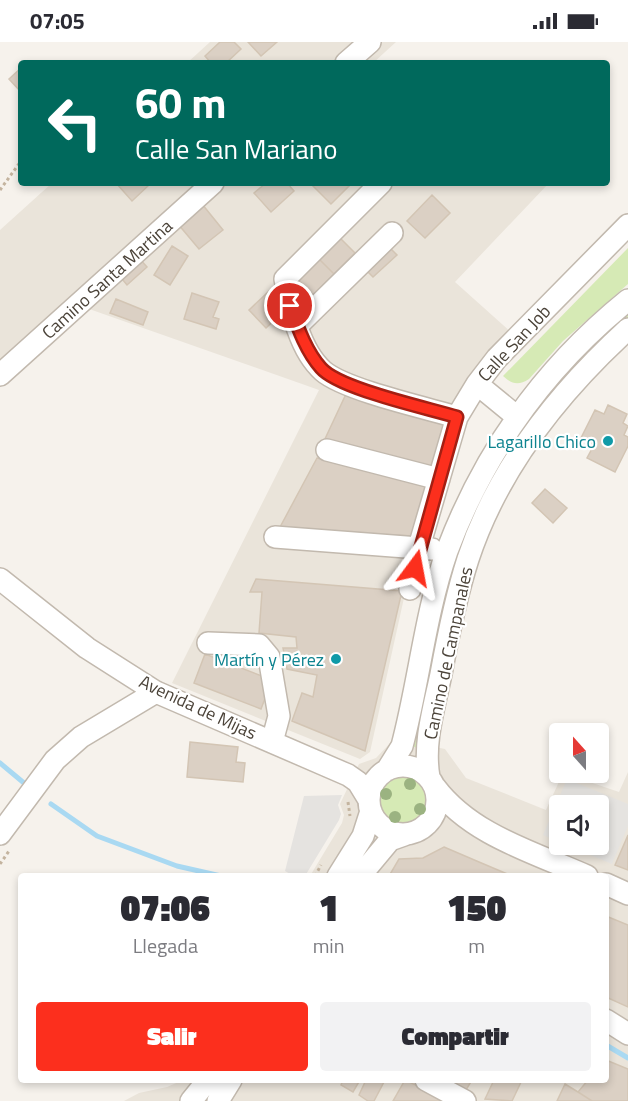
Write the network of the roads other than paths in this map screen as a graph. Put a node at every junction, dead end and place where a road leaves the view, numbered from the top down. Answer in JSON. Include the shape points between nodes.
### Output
{"nodes":[{"id":1,"x":370,"y":42,"type":"edge"},
{"id":2,"x":349,"y":60,"type":"edge"},
{"id":3,"x":210,"y":186,"type":"edge"},
{"id":4,"x":378,"y":186,"type":"edge"},
{"id":5,"x":628,"y":225,"type":"edge"},
{"id":6,"x":392,"y":233,"type":"dead end"},
{"id":7,"x":628,"y":300,"type":"edge"},
{"id":8,"x":297,"y":326,"type":"junction"},
{"id":9,"x":628,"y":329,"type":"edge"},
{"id":10,"x":0,"y":375,"type":"edge"},
{"id":11,"x":477,"y":384,"type":"junction"},
{"id":12,"x":516,"y":416,"type":"junction"},
{"id":13,"x":457,"y":417,"type":"junction"},
{"id":14,"x":327,"y":450,"type":"dead end"},
{"id":15,"x":439,"y":479,"type":"junction"},
{"id":16,"x":275,"y":537,"type":"dead end"},
{"id":17,"x":419,"y":547,"type":"junction"},
{"id":18,"x":447,"y":552,"type":"junction"},
{"id":19,"x":0,"y":579,"type":"edge"},
{"id":20,"x":410,"y":589,"type":"dead end"},
{"id":21,"x":208,"y":643,"type":"dead end"},
{"id":22,"x":156,"y":692,"type":"junction"},
{"id":23,"x":272,"y":742,"type":"junction"},
{"id":24,"x":386,"y":771,"type":"junction"},
{"id":25,"x":348,"y":775,"type":"junction"},
{"id":26,"x":432,"y":782,"type":"junction"},
{"id":27,"x":363,"y":803,"type":"junction"},
{"id":28,"x":474,"y":825,"type":"junction"},
{"id":29,"x":413,"y":832,"type":"junction"},
{"id":30,"x":0,"y":834,"type":"edge"},
{"id":31,"x":340,"y":873,"type":"edge"},
{"id":32,"x":362,"y":873,"type":"edge"},
{"id":33,"x":580,"y":873,"type":"edge"},
{"id":34,"x":609,"y":885,"type":"edge"},
{"id":35,"x":628,"y":894,"type":"edge"},
{"id":36,"x":609,"y":1022,"type":"edge"},
{"id":37,"x":628,"y":1034,"type":"edge"},
{"id":38,"x":206,"y":1083,"type":"edge"},
{"id":39,"x":229,"y":1083,"type":"edge"},
{"id":40,"x":432,"y":1083,"type":"edge"},
{"id":41,"x":191,"y":1101,"type":"edge"},
{"id":42,"x":218,"y":1101,"type":"edge"},
{"id":43,"x":465,"y":1101,"type":"edge"}],
"edges":[{"from":1,"to":2,"type":"street"},
{"from":3,"to":10,"type":"street","name":"Camino Santa Martina"},
{"from":4,"to":8,"type":"street","via":[[285,279]]},
{"from":5,"to":11,"type":"street","name":"Calle San Job","via":[[497,358]]},
{"from":6,"to":8,"type":"street"},
{"from":7,"to":12,"type":"street","name":"Camino de Campanales","via":[[573,349]]},
{"from":8,"to":13,"type":"street","via":[[309,352],[330,375]]},
{"from":9,"to":26,"type":"street","name":"Camino de Campanales","via":[[588,366],[534,430],[496,494],[469,558],[448,637],[427,748]]},
{"from":11,"to":12,"type":"street"},
{"from":11,"to":13,"type":"street","name":"Calle San Job"},
{"from":12,"to":18,"type":"street","name":"Camino de Campanales","via":[[477,483]]},
{"from":13,"to":15,"type":"street","name":"Calle San Job"},
{"from":14,"to":15,"type":"street"},
{"from":15,"to":17,"type":"street","name":"Calle San Job"},
{"from":16,"to":17,"type":"street"},
{"from":17,"to":18,"type":"street"},
{"from":17,"to":20,"type":"street","name":"Calle San Job"},
{"from":18,"to":24,"type":"street","name":"Camino de Campanales","via":[[402,746]]},
{"from":19,"to":22,"type":"street","name":"Avenida de Mijas","via":[[87,648]]},
{"from":21,"to":23,"type":"street","via":[[259,645],[270,657],[279,716]]},
{"from":22,"to":23,"type":"street","name":"Avenida de Mijas"},
{"from":22,"to":30,"type":"street","via":[[81,737],[55,760]]},
{"from":23,"to":25,"type":"street","name":"Avenida de Mijas"},
{"from":24,"to":25,"type":"street","name":"Avenida de Mijas"},
{"from":24,"to":26,"type":"street","via":[[409,767]]},
{"from":24,"to":27,"type":"street"},
{"from":25,"to":27,"type":"street","name":"Avenida de Mijas","via":[[358,782]]},
{"from":26,"to":28,"type":"street","via":[[456,812]]},
{"from":26,"to":29,"type":"street","via":[[437,807],[427,825]]},
{"from":27,"to":29,"type":"street","via":[[386,829]]},
{"from":27,"to":31,"type":"street","via":[[363,836]]},
{"from":28,"to":29,"type":"street","via":[[453,822]]},
{"from":28,"to":33,"type":"street"},
{"from":29,"to":32,"type":"street","via":[[390,840]]},
{"from":34,"to":35,"type":"street"},
{"from":36,"to":37,"type":"street"},
{"from":38,"to":41,"type":"street"},
{"from":39,"to":42,"type":"street"},
{"from":40,"to":43,"type":"street"}]}
